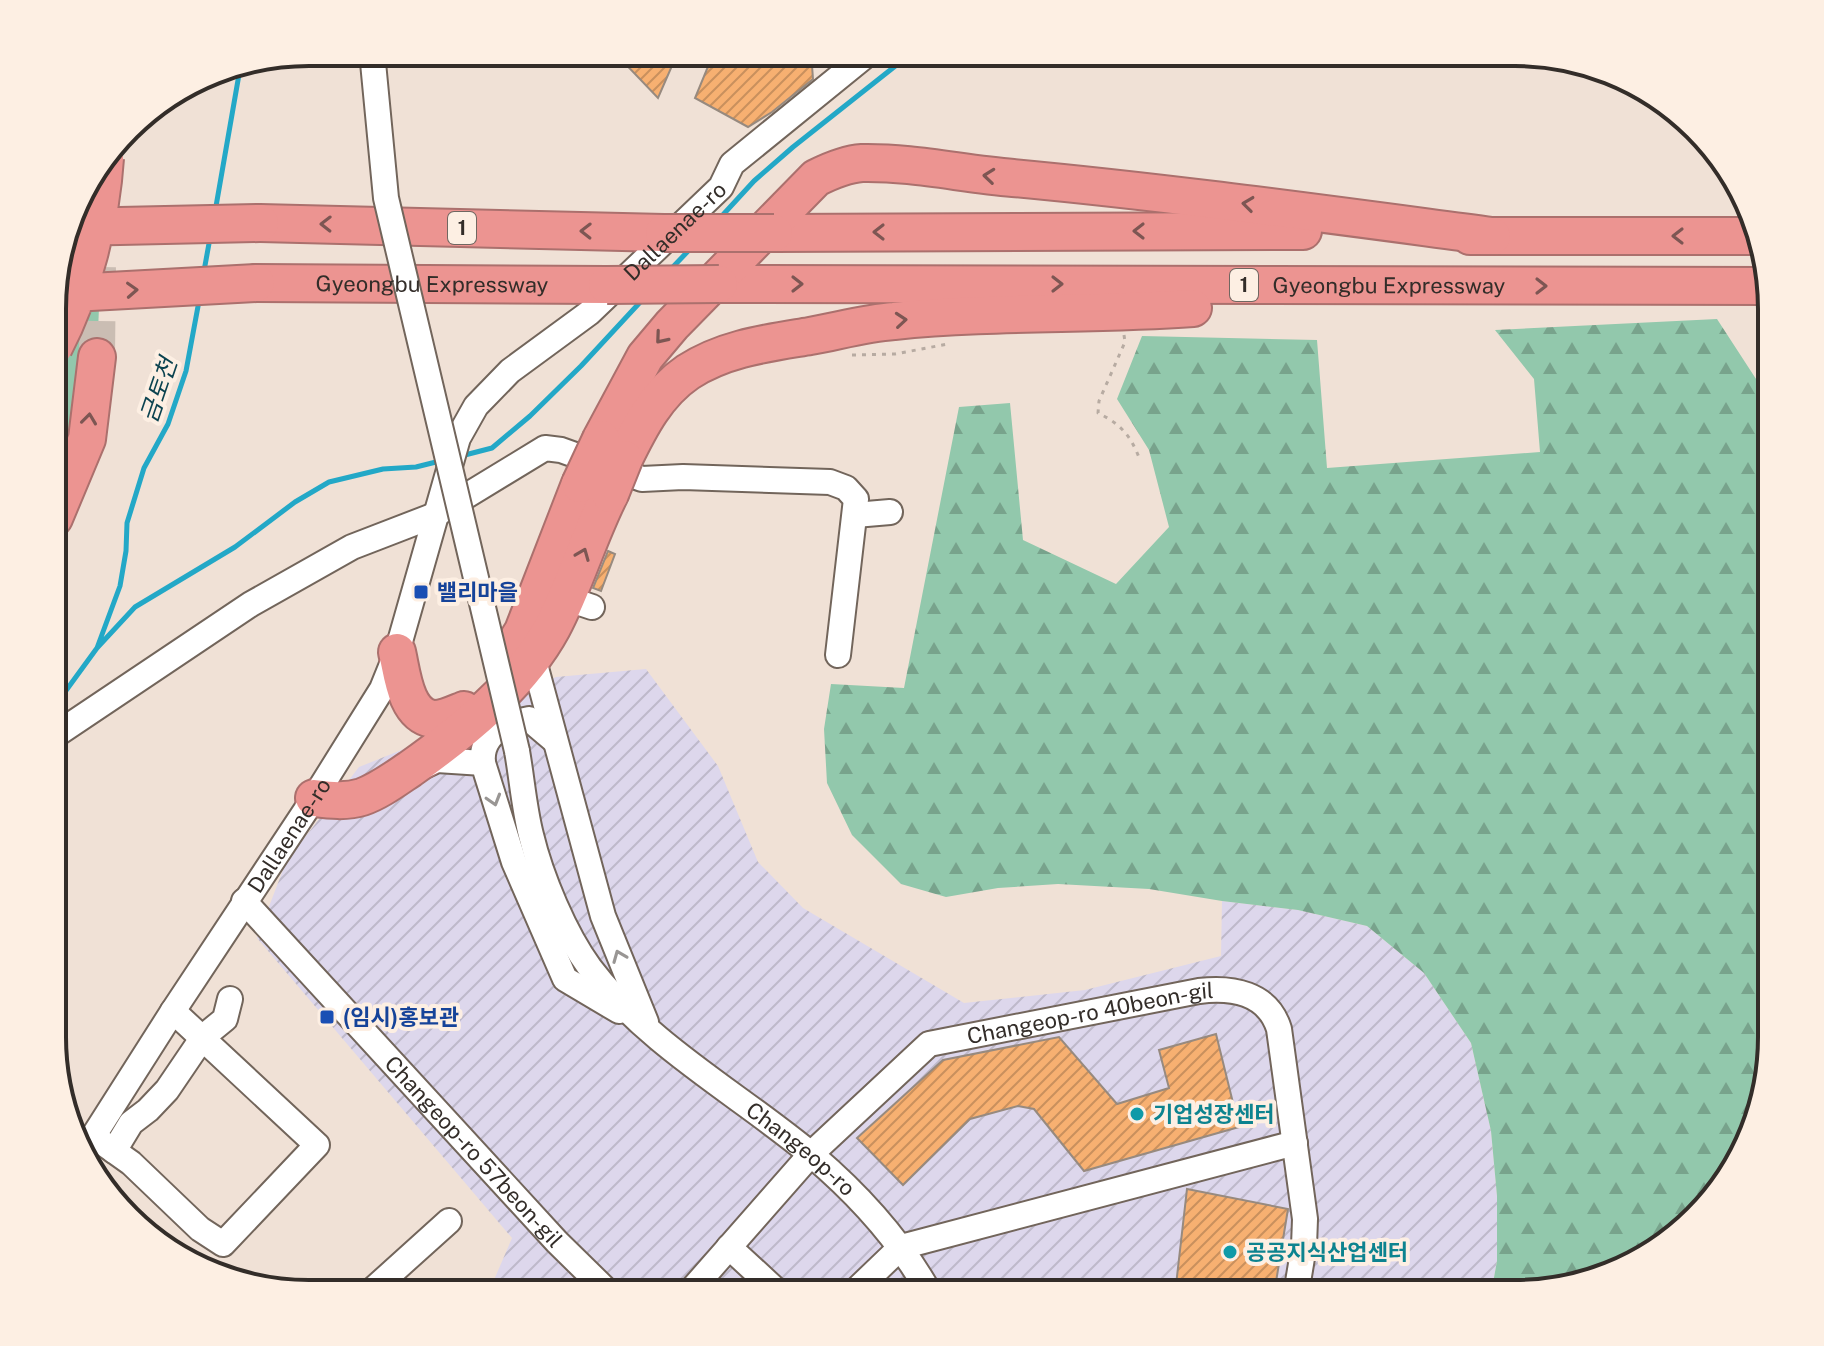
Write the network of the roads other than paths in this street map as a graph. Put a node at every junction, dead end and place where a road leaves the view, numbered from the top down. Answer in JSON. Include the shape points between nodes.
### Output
{"nodes":[{"id":1,"x":373,"y":66,"type":"edge"},
{"id":2,"x":852,"y":66,"type":"edge"},
{"id":3,"x":101,"y":184,"type":"edge"},
{"id":4,"x":80,"y":227,"type":"edge"},
{"id":5,"x":1492,"y":236,"type":"junction"},
{"id":6,"x":1746,"y":236,"type":"edge"},
{"id":7,"x":1491,"y":285,"type":"junction"},
{"id":8,"x":1756,"y":286,"type":"edge"},
{"id":9,"x":67,"y":293,"type":"edge"},
{"id":10,"x":66,"y":315,"type":"edge"},
{"id":11,"x":97,"y":357,"type":"tunnel mouth"},
{"id":12,"x":612,"y":449,"type":"junction"},
{"id":13,"x":66,"y":489,"type":"edge"},
{"id":14,"x":595,"y":489,"type":"junction"},
{"id":15,"x":890,"y":512,"type":"dead end"},
{"id":16,"x":435,"y":515,"type":"junction"},
{"id":17,"x":855,"y":515,"type":"junction"},
{"id":18,"x":397,"y":652,"type":"junction"},
{"id":19,"x":838,"y":655,"type":"dead end"},
{"id":20,"x":533,"y":657,"type":"junction"},
{"id":21,"x":464,"y":710,"type":"junction"},
{"id":22,"x":67,"y":728,"type":"edge"},
{"id":23,"x":555,"y":741,"type":"junction"},
{"id":24,"x":483,"y":763,"type":"junction"},
{"id":25,"x":392,"y":781,"type":"junction"},
{"id":26,"x":314,"y":798,"type":"junction"},
{"id":27,"x":244,"y":901,"type":"junction"},
{"id":28,"x":230,"y":999,"type":"dead end"},
{"id":29,"x":173,"y":1011,"type":"junction"},
{"id":30,"x":648,"y":1028,"type":"junction"},
{"id":31,"x":203,"y":1037,"type":"junction"},
{"id":32,"x":90,"y":1142,"type":"edge"},
{"id":33,"x":1295,"y":1143,"type":"junction"},
{"id":34,"x":92,"y":1146,"type":"edge"},
{"id":35,"x":114,"y":1151,"type":"junction"},
{"id":36,"x":811,"y":1154,"type":"junction"},
{"id":37,"x":449,"y":1221,"type":"dead end"},
{"id":38,"x":729,"y":1247,"type":"junction"},
{"id":39,"x":901,"y":1247,"type":"junction"},
{"id":40,"x":385,"y":1279,"type":"edge"},
{"id":41,"x":595,"y":1279,"type":"edge"},
{"id":42,"x":701,"y":1279,"type":"edge"},
{"id":43,"x":764,"y":1279,"type":"edge"},
{"id":44,"x":867,"y":1279,"type":"edge"},
{"id":45,"x":921,"y":1280,"type":"edge"},
{"id":46,"x":1298,"y":1280,"type":"edge"}],
"edges":[{"from":1,"to":30,"type":"street","bridge":true,"via":[[386,198],[517,751],[531,836],[549,888],[589,967]]},
{"from":2,"to":16,"type":"street","name":"Dallaenae-ro","bridge":true,"via":[[732,164],[721,187],[589,313],[510,371],[476,406],[458,438]]},
{"from":3,"to":10,"type":"highway","bridge":true,"via":[[87,259]]},
{"from":5,"to":4,"type":"highway","number":"1","one_way":true,"bridge":true,"via":[[1263,230],[664,233],[260,223]]},
{"from":6,"to":5,"type":"highway","number":"1","one_way":true},
{"from":5,"to":12,"type":"highway","one_way":true,"via":[[887,163],[833,169],[816,178],[645,357],[622,396]]},
{"from":7,"to":8,"type":"highway","name":"Gyeongbu Expressway","number":"1","one_way":true},
{"from":9,"to":7,"type":"highway","name":"Gyeongbu Expressway","number":"1","one_way":true,"bridge":true,"via":[[256,283]]},
{"from":12,"to":7,"type":"highway","one_way":true,"via":[[637,432],[666,391],[697,367],[737,349],[891,321],[1187,309]]},
{"from":13,"to":11,"type":"highway","one_way":true,"via":[[87,439]]},
{"from":12,"to":14,"type":"highway","bridge":true},
{"from":20,"to":14,"type":"highway","one_way":true,"via":[[579,603]]},
{"from":14,"to":21,"type":"highway","via":[[511,653]]},
{"from":15,"to":17,"type":"street"},
{"from":16,"to":17,"type":"street","via":[[545,448],[642,479],[830,482],[856,499]]},
{"from":16,"to":18,"type":"street","name":"Dallaenae-ro"},
{"from":16,"to":22,"type":"street","via":[[352,547],[303,573]]},
{"from":17,"to":19,"type":"street"},
{"from":18,"to":21,"type":"highway","via":[[416,709],[431,719]]},
{"from":18,"to":26,"type":"street","name":"Dallaenae-ro","via":[[382,689]]},
{"from":20,"to":23,"type":"street"},
{"from":20,"to":25,"type":"highway","via":[[474,720]]},
{"from":21,"to":26,"type":"highway","via":[[380,775]]},
{"from":23,"to":24,"type":"street","via":[[529,719],[507,723],[490,737]]},
{"from":30,"to":23,"type":"street","one_way":true,"via":[[603,916]]},
{"from":24,"to":25,"type":"street","via":[[437,760]]},
{"from":24,"to":30,"type":"street","one_way":true,"via":[[514,862],[565,979]]},
{"from":25,"to":26,"type":"highway","via":[[350,800]]},
{"from":26,"to":27,"type":"street","name":"Dallaenae-ro"},
{"from":27,"to":29,"type":"street","name":"Dallaenae-ro"},
{"from":27,"to":41,"type":"street","name":"Changeop-ro 57beon-gil"},
{"from":28,"to":31,"type":"street","via":[[225,1019]]},
{"from":29,"to":31,"type":"street"},
{"from":29,"to":32,"type":"street","name":"Dallaenae-ro"},
{"from":30,"to":36,"type":"street","name":"Changeop-ro"},
{"from":31,"to":35,"type":"street","via":[[167,1090],[131,1123]]},
{"from":31,"to":35,"type":"street","via":[[317,1145],[223,1244]]},
{"from":33,"to":36,"type":"street","name":"Changeop-ro 40beon-gil","via":[[1277,1020],[1264,1004],[1227,989],[933,1042]]},
{"from":33,"to":39,"type":"street"},
{"from":33,"to":46,"type":"street","name":"Changeop-ro 40beon-gil","via":[[1305,1219]]},
{"from":34,"to":35,"type":"street"},
{"from":36,"to":38,"type":"street"},
{"from":36,"to":39,"type":"street","name":"Changeop-ro"},
{"from":37,"to":40,"type":"street"},
{"from":38,"to":42,"type":"street"},
{"from":38,"to":43,"type":"street"},
{"from":39,"to":44,"type":"street"},
{"from":39,"to":45,"type":"street","name":"Changeop-ro"}]}
